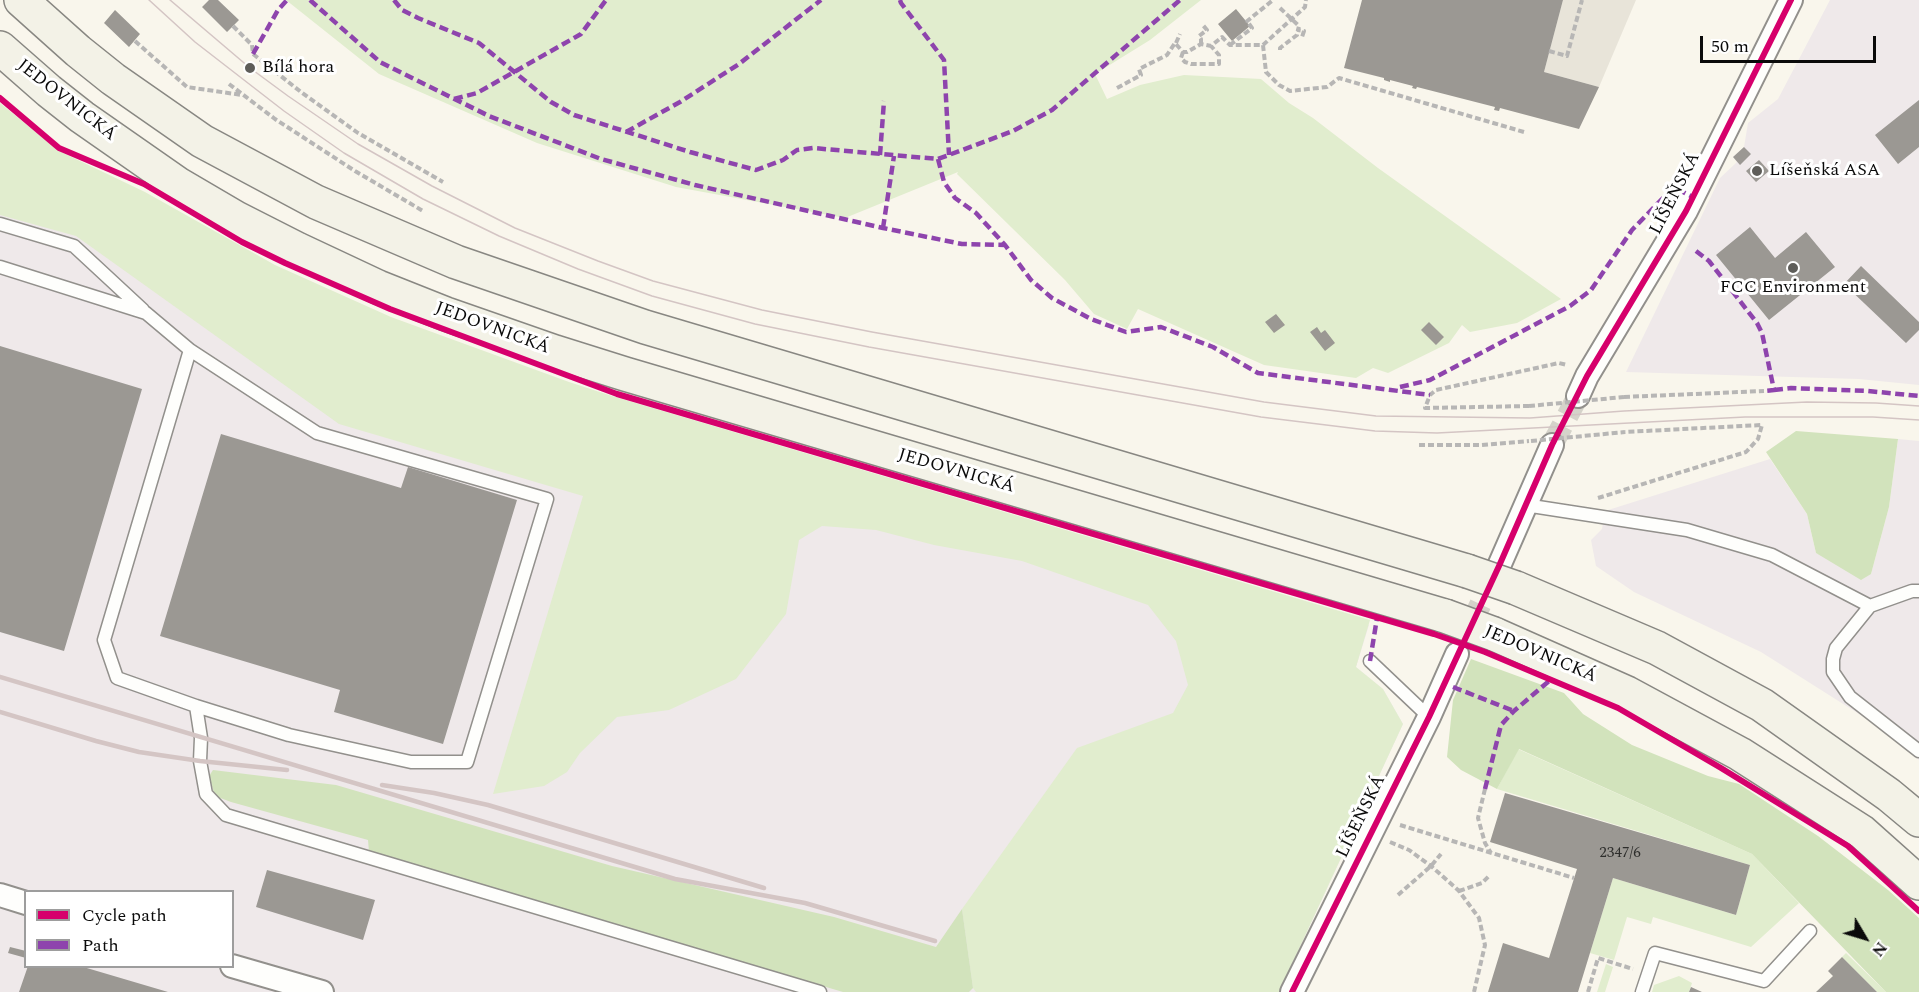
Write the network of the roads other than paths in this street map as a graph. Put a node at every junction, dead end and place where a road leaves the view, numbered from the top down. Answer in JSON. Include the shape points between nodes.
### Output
{"nodes":[{"id":1,"x":21,"y":0,"type":"edge"},
{"id":2,"x":1791,"y":0,"type":"edge"},
{"id":3,"x":0,"y":48,"type":"edge"},
{"id":4,"x":0,"y":224,"type":"edge"},
{"id":5,"x":0,"y":267,"type":"edge"},
{"id":6,"x":146,"y":313,"type":"junction"},
{"id":7,"x":190,"y":350,"type":"junction"},
{"id":8,"x":1578,"y":396,"type":"tunnel mouth"},
{"id":9,"x":1541,"y":443,"type":"tunnel mouth"},
{"id":10,"x":1525,"y":506,"type":"junction"},
{"id":11,"x":1494,"y":575,"type":"junction"},
{"id":12,"x":1919,"y":591,"type":"edge"},
{"id":13,"x":1870,"y":606,"type":"junction"},
{"id":14,"x":1457,"y":654,"type":"tunnel mouth"},
{"id":15,"x":1370,"y":661,"type":"dead end"},
{"id":16,"x":196,"y":706,"type":"junction"},
{"id":17,"x":1429,"y":717,"type":"junction"},
{"id":18,"x":1919,"y":751,"type":"edge"},
{"id":19,"x":1919,"y":820,"type":"edge"},
{"id":20,"x":1919,"y":883,"type":"edge"},
{"id":21,"x":0,"y":895,"type":"edge"},
{"id":22,"x":24,"y":902,"type":"edge"},
{"id":23,"x":1810,"y":931,"type":"dead end"},
{"id":24,"x":234,"y":967,"type":"edge"},
{"id":25,"x":1297,"y":990,"type":"edge"},
{"id":26,"x":322,"y":992,"type":"edge"},
{"id":27,"x":819,"y":992,"type":"edge"},
{"id":28,"x":1642,"y":992,"type":"edge"}],
"edges":[{"from":1,"to":11,"type":"main road","via":[[113,79],[202,141],[316,202],[456,262],[645,327]]},
{"from":2,"to":8,"type":"street","name":"LÍŠEŇSKÁ","via":[[1686,211]]},
{"from":3,"to":20,"type":"main road","name":"JEDOVNICKÁ","bridge":true,"via":[[82,117],[178,184],[236,218],[378,287],[555,352],[1445,616],[1494,634],[1627,693],[1740,754],[1862,832]]},
{"from":4,"to":6,"type":"lane","via":[[74,246]]},
{"from":5,"to":6,"type":"lane"},
{"from":6,"to":7,"type":"lane"},
{"from":7,"to":16,"type":"lane","via":[[104,640],[117,678]]},
{"from":7,"to":16,"type":"lane","via":[[316,433],[548,500],[467,762],[411,762],[289,735]]},
{"from":9,"to":10,"type":"street"},
{"from":10,"to":11,"type":"street"},
{"from":10,"to":13,"type":"lane","via":[[1687,530],[1772,555]]},
{"from":11,"to":19,"type":"main road","via":[[1657,648],[1762,705]]},
{"from":12,"to":13,"type":"lane"},
{"from":13,"to":18,"type":"lane","via":[[1836,648],[1833,672],[1850,697]]},
{"from":14,"to":17,"type":"street","name":"LÍŠEŇSKÁ"},
{"from":15,"to":17,"type":"lane"},
{"from":16,"to":27,"type":"lane","via":[[206,794],[226,815]]},
{"from":17,"to":25,"type":"street","name":"LÍŠEŇSKÁ"},
{"from":21,"to":22,"type":"street"},
{"from":23,"to":28,"type":"lane","via":[[1764,981],[1655,953]]},
{"from":24,"to":26,"type":"street"}]}
